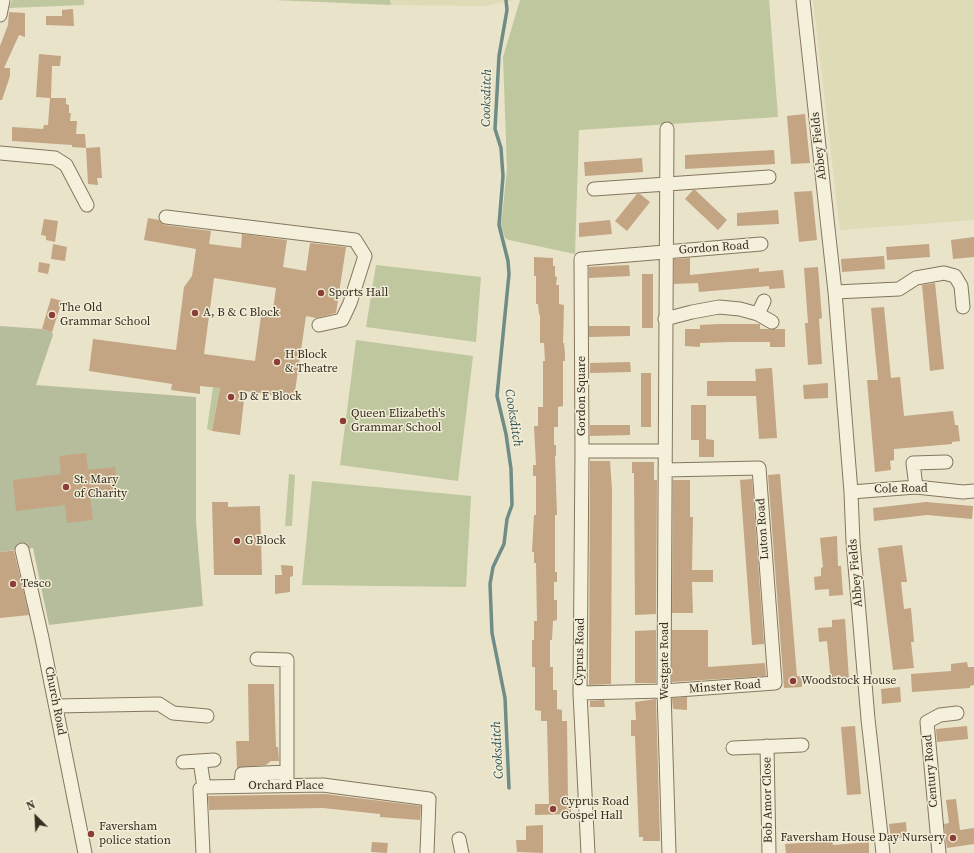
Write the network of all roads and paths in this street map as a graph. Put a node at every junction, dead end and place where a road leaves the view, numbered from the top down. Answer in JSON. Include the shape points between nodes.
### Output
{"nodes":[{"id":1,"x":3,"y":0,"type":"edge"},
{"id":2,"x":803,"y":0,"type":"edge"},
{"id":3,"x":0,"y":15,"type":"edge"},
{"id":4,"x":667,"y":129,"type":"dead end"},
{"id":5,"x":0,"y":153,"type":"edge"},
{"id":6,"x":769,"y":177,"type":"dead end"},
{"id":7,"x":667,"y":183,"type":"junction"},
{"id":8,"x":594,"y":189,"type":"dead end"},
{"id":9,"x":85,"y":200,"type":"dead end"},
{"id":10,"x":166,"y":216,"type":"dead end"},
{"id":11,"x":761,"y":244,"type":"dead end"},
{"id":12,"x":666,"y":252,"type":"junction"},
{"id":13,"x":581,"y":258,"type":"joint"},
{"id":14,"x":835,"y":292,"type":"junction"},
{"id":15,"x":764,"y":301,"type":"dead end"},
{"id":16,"x":963,"y":307,"type":"dead end"},
{"id":17,"x":758,"y":314,"type":"junction"},
{"id":18,"x":665,"y":319,"type":"junction"},
{"id":19,"x":772,"y":322,"type":"dead end"},
{"id":20,"x":319,"y":325,"type":"dead end"},
{"id":21,"x":582,"y":451,"type":"junction"},
{"id":22,"x":665,"y":451,"type":"junction"},
{"id":23,"x":946,"y":462,"type":"dead end"},
{"id":24,"x":665,"y":470,"type":"junction"},
{"id":25,"x":916,"y":487,"type":"junction"},
{"id":26,"x":851,"y":492,"type":"junction"},
{"id":27,"x":974,"y":492,"type":"edge"},
{"id":28,"x":22,"y":550,"type":"dead end"},
{"id":29,"x":257,"y":659,"type":"dead end"},
{"id":30,"x":775,"y":683,"type":"joint"},
{"id":31,"x":664,"y":691,"type":"junction"},
{"id":32,"x":580,"y":694,"type":"junction"},
{"id":33,"x":56,"y":706,"type":"junction"},
{"id":34,"x":957,"y":713,"type":"dead end"},
{"id":35,"x":207,"y":716,"type":"dead end"},
{"id":36,"x":802,"y":744,"type":"dead end"},
{"id":37,"x":767,"y":746,"type":"junction"},
{"id":38,"x":732,"y":748,"type":"dead end"},
{"id":39,"x":214,"y":760,"type":"dead end"},
{"id":40,"x":200,"y":761,"type":"junction"},
{"id":41,"x":183,"y":762,"type":"dead end"},
{"id":42,"x":287,"y":778,"type":"junction"},
{"id":43,"x":204,"y":787,"type":"junction"},
{"id":44,"x":458,"y":839,"type":"dead end"},
{"id":45,"x":85,"y":853,"type":"edge"},
{"id":46,"x":203,"y":853,"type":"edge"},
{"id":47,"x":427,"y":853,"type":"edge"},
{"id":48,"x":462,"y":853,"type":"edge"},
{"id":49,"x":588,"y":853,"type":"edge"},
{"id":50,"x":669,"y":853,"type":"edge"},
{"id":51,"x":769,"y":853,"type":"edge"},
{"id":52,"x":883,"y":853,"type":"edge"},
{"id":53,"x":939,"y":853,"type":"edge"}],
"edges":[{"from":1,"to":3,"type":"street"},
{"from":2,"to":14,"type":"street","name":"Abbey Fields"},
{"from":4,"to":7,"type":"street"},
{"from":5,"to":9,"type":"street","via":[[55,158],[66,165]]},
{"from":6,"to":7,"type":"street"},
{"from":7,"to":8,"type":"street"},
{"from":7,"to":12,"type":"street"},
{"from":10,"to":20,"type":"street","via":[[355,240],[365,256],[350,303],[342,320]]},
{"from":11,"to":12,"type":"street","name":"Gordon Road"},
{"from":12,"to":13,"type":"street","name":"Gordon Road"},
{"from":12,"to":18,"type":"street"},
{"from":13,"to":21,"type":"street","name":"Gordon Square"},
{"from":14,"to":16,"type":"street","via":[[899,289],[916,278],[944,273],[955,276],[961,286]]},
{"from":14,"to":26,"type":"street","name":"Abbey Fields"},
{"from":15,"to":17,"type":"street"},
{"from":17,"to":18,"type":"street","via":[[719,307]]},
{"from":17,"to":19,"type":"street"},
{"from":18,"to":22,"type":"street"},
{"from":21,"to":22,"type":"street","name":"Gordon Square"},
{"from":21,"to":32,"type":"street","name":"Cyprus Road"},
{"from":22,"to":24,"type":"street"},
{"from":23,"to":25,"type":"street","via":[[913,463]]},
{"from":24,"to":30,"type":"street","name":"Luton Road","via":[[759,468]]},
{"from":24,"to":31,"type":"street","name":"Westgate Road"},
{"from":25,"to":26,"type":"street","name":"Cole Road"},
{"from":25,"to":27,"type":"street","name":"Cole Road"},
{"from":26,"to":52,"type":"street","name":"Abbey Fields","via":[[868,720]]},
{"from":28,"to":33,"type":"street","name":"Church Road"},
{"from":29,"to":42,"type":"street","via":[[287,660]]},
{"from":30,"to":31,"type":"street","name":"Minster Road"},
{"from":31,"to":32,"type":"street","name":"Minster Road"},
{"from":31,"to":50,"type":"street","name":"Westgate Road"},
{"from":32,"to":49,"type":"street","name":"Cyprus Road"},
{"from":33,"to":35,"type":"street","via":[[159,704],[173,713]]},
{"from":33,"to":45,"type":"street","name":"Church Road"},
{"from":34,"to":53,"type":"street","name":"Century Road","via":[[940,715],[927,722]]},
{"from":36,"to":37,"type":"street","name":"Bob Amor Close"},
{"from":37,"to":38,"type":"street","name":"Bob Amor Close"},
{"from":37,"to":51,"type":"street","name":"Bob Amor Close"},
{"from":39,"to":40,"type":"street"},
{"from":40,"to":41,"type":"street"},
{"from":40,"to":43,"type":"street"},
{"from":42,"to":43,"type":"street","name":"Orchard Place","via":[[241,786]]},
{"from":42,"to":47,"type":"street","name":"Orchard Place","via":[[429,799]]},
{"from":43,"to":46,"type":"street","via":[[200,789]]},
{"from":44,"to":48,"type":"street"}]}
